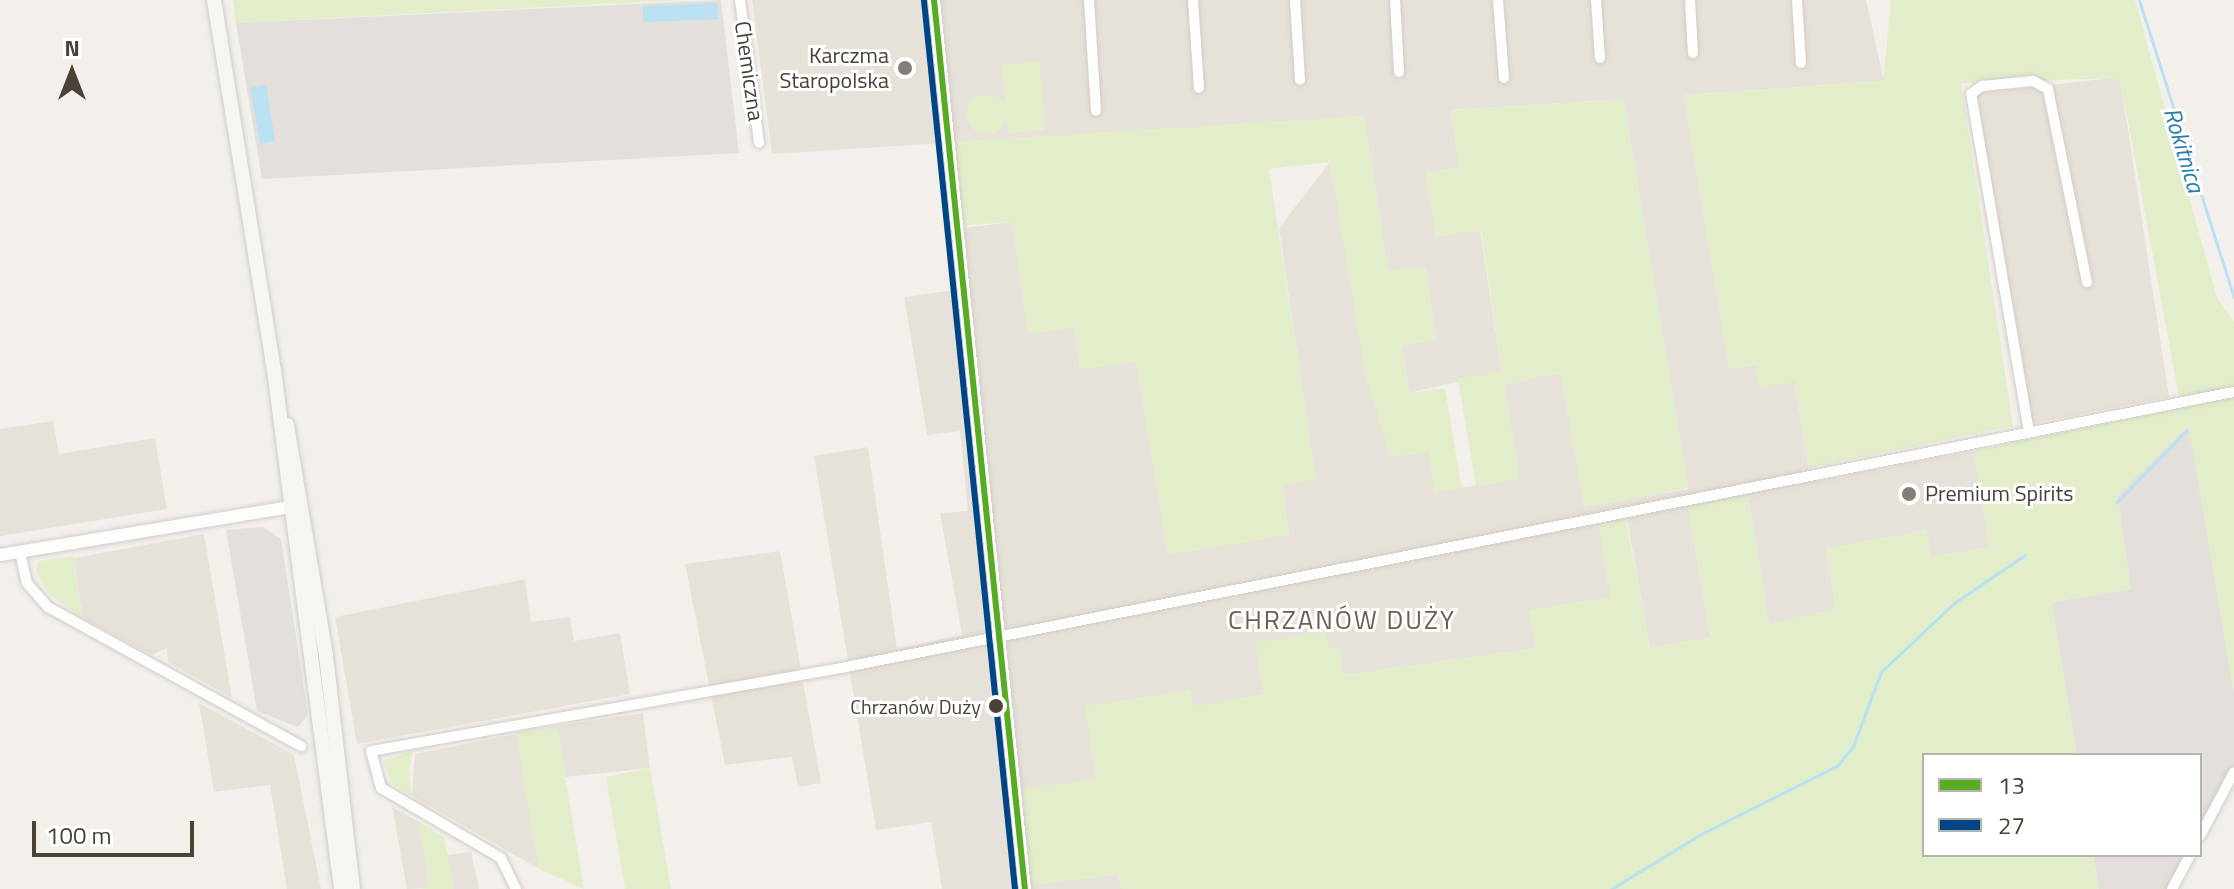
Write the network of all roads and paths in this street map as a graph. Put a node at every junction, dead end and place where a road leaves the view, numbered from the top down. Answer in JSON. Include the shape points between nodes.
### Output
{"nodes":[{"id":1,"x":214,"y":0,"type":"edge"},
{"id":2,"x":740,"y":0,"type":"edge"},
{"id":3,"x":935,"y":0,"type":"edge"},
{"id":4,"x":1089,"y":0,"type":"edge"},
{"id":5,"x":1193,"y":0,"type":"edge"},
{"id":6,"x":1295,"y":0,"type":"edge"},
{"id":7,"x":1395,"y":0,"type":"edge"},
{"id":8,"x":1498,"y":0,"type":"edge"},
{"id":9,"x":1596,"y":0,"type":"edge"},
{"id":10,"x":1690,"y":0,"type":"edge"},
{"id":11,"x":1797,"y":0,"type":"edge"},
{"id":12,"x":1693,"y":53,"type":"dead end"},
{"id":13,"x":1600,"y":58,"type":"dead end"},
{"id":14,"x":1801,"y":63,"type":"dead end"},
{"id":15,"x":1399,"y":72,"type":"dead end"},
{"id":16,"x":1504,"y":78,"type":"dead end"},
{"id":17,"x":1300,"y":80,"type":"dead end"},
{"id":18,"x":1199,"y":88,"type":"dead end"},
{"id":19,"x":1096,"y":111,"type":"dead end"},
{"id":20,"x":759,"y":143,"type":"dead end"},
{"id":21,"x":2087,"y":282,"type":"dead end"},
{"id":22,"x":2234,"y":392,"type":"edge"},
{"id":23,"x":2029,"y":432,"type":"junction"},
{"id":24,"x":296,"y":506,"type":"junction"},
{"id":25,"x":20,"y":553,"type":"junction"},
{"id":26,"x":0,"y":555,"type":"edge"},
{"id":27,"x":998,"y":633,"type":"junction"},
{"id":28,"x":301,"y":746,"type":"dead end"},
{"id":29,"x":2234,"y":772,"type":"edge"},
{"id":30,"x":2202,"y":832,"type":"edge"},
{"id":31,"x":2189,"y":857,"type":"edge"},
{"id":32,"x":341,"y":889,"type":"edge"},
{"id":33,"x":353,"y":889,"type":"edge"},
{"id":34,"x":516,"y":889,"type":"edge"},
{"id":35,"x":1025,"y":889,"type":"edge"},
{"id":36,"x":2172,"y":889,"type":"edge"}],
"edges":[{"from":1,"to":24,"type":"main road"},
{"from":2,"to":20,"type":"street","name":"Chemiczna"},
{"from":3,"to":27,"type":"street"},
{"from":4,"to":19,"type":"street"},
{"from":5,"to":18,"type":"street"},
{"from":6,"to":17,"type":"street"},
{"from":7,"to":15,"type":"street"},
{"from":8,"to":16,"type":"street"},
{"from":9,"to":13,"type":"street"},
{"from":10,"to":12,"type":"street"},
{"from":11,"to":14,"type":"street"},
{"from":21,"to":23,"type":"street","via":[[2048,89],[2033,81],[1982,86],[1971,94]]},
{"from":22,"to":23,"type":"street"},
{"from":23,"to":27,"type":"street"},
{"from":24,"to":25,"type":"street"},
{"from":24,"to":32,"type":"main road"},
{"from":24,"to":33,"type":"main road"},
{"from":25,"to":26,"type":"street"},
{"from":25,"to":28,"type":"street","via":[[27,583],[48,607]]},
{"from":27,"to":34,"type":"street","via":[[371,751],[381,788],[501,858]]},
{"from":27,"to":35,"type":"street"},
{"from":29,"to":30,"type":"street"},
{"from":31,"to":36,"type":"street"}]}
